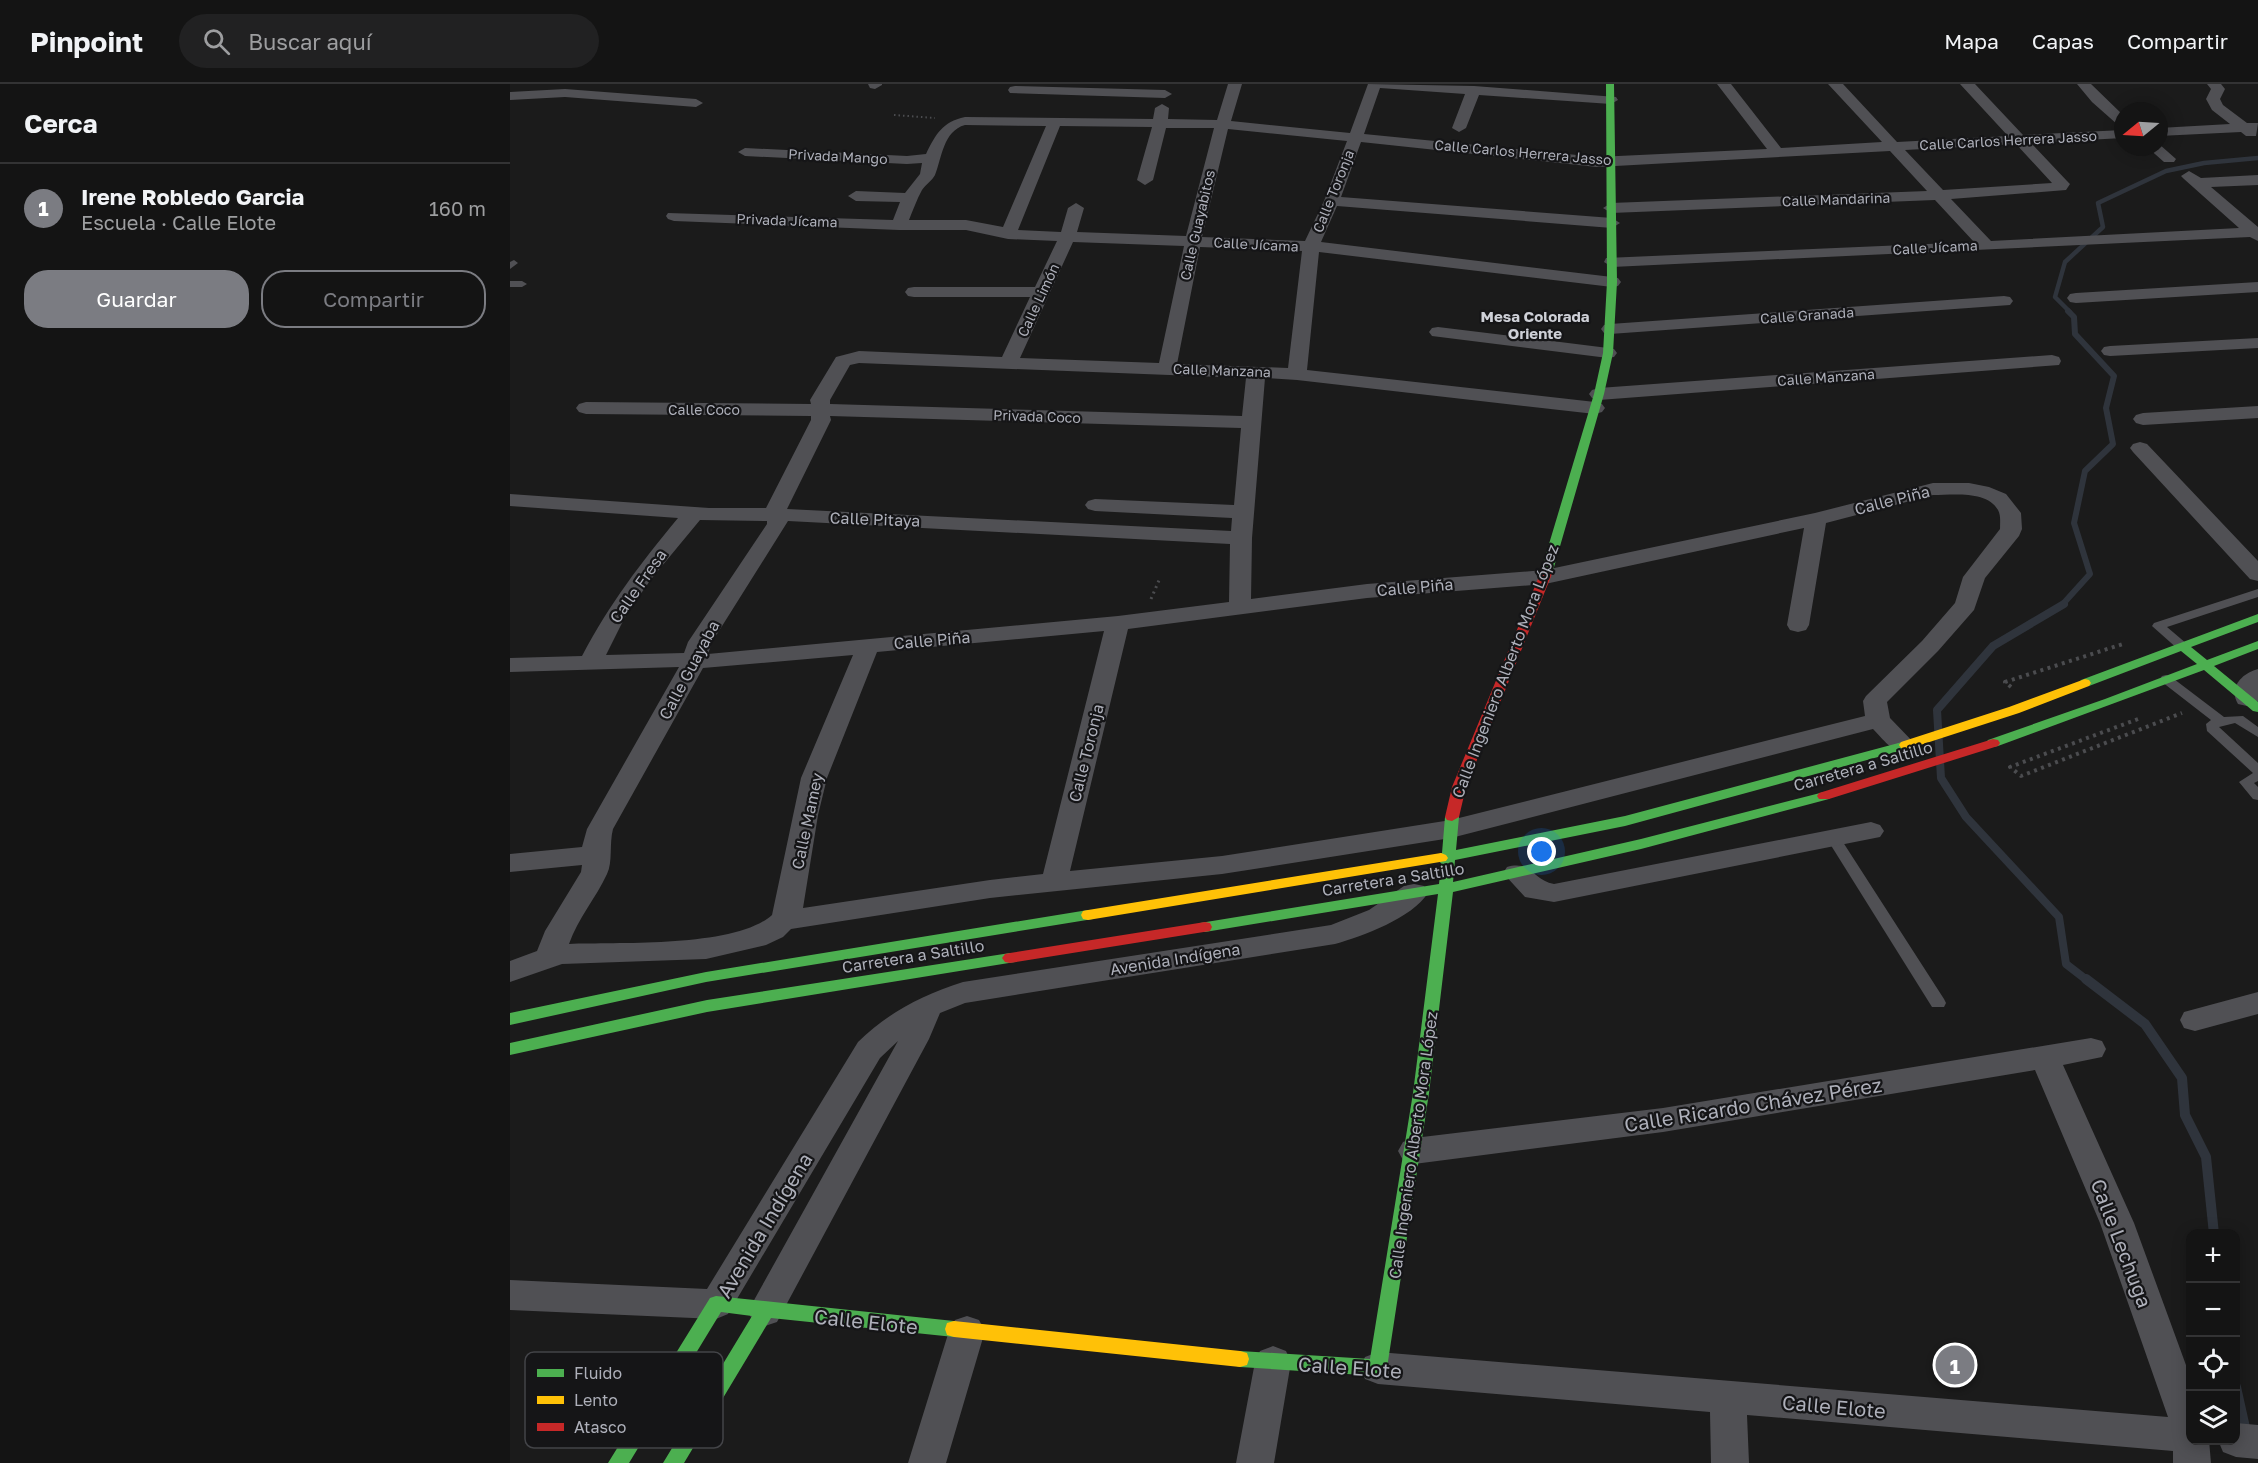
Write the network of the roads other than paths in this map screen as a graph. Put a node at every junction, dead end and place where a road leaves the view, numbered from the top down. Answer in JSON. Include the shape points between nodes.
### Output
{"nodes":[{"id":1,"x":1235,"y":84,"type":"edge"},
{"id":2,"x":1375,"y":84,"type":"edge"},
{"id":3,"x":1610,"y":84,"type":"edge"},
{"id":4,"x":1835,"y":84,"type":"edge"},
{"id":5,"x":1968,"y":84,"type":"edge"},
{"id":6,"x":2084,"y":84,"type":"edge"},
{"id":7,"x":2214,"y":84,"type":"edge"},
{"id":8,"x":1166,"y":89,"type":"edge"},
{"id":9,"x":1728,"y":89,"type":"edge"},
{"id":10,"x":1474,"y":90,"type":"junction"},
{"id":11,"x":510,"y":96,"type":"edge"},
{"id":12,"x":1611,"y":100,"type":"junction"},
{"id":13,"x":1010,"y":101,"type":"edge"},
{"id":14,"x":696,"y":103,"type":"dead end"},
{"id":15,"x":2114,"y":114,"type":"edge"},
{"id":16,"x":1055,"y":122,"type":"junction"},
{"id":17,"x":1160,"y":123,"type":"junction"},
{"id":18,"x":1222,"y":124,"type":"junction"},
{"id":19,"x":1459,"y":128,"type":"dead end"},
{"id":20,"x":2251,"y":128,"type":"edge"},
{"id":21,"x":2168,"y":132,"type":"edge"},
{"id":22,"x":2114,"y":135,"type":"edge"},
{"id":23,"x":1354,"y":136,"type":"junction"},
{"id":24,"x":2258,"y":139,"type":"edge"},
{"id":25,"x":2019,"y":140,"type":"junction"},
{"id":26,"x":1894,"y":146,"type":"junction"},
{"id":27,"x":745,"y":152,"type":"dead end"},
{"id":28,"x":1777,"y":152,"type":"junction"},
{"id":29,"x":2165,"y":156,"type":"edge"},
{"id":30,"x":931,"y":158,"type":"junction"},
{"id":31,"x":2169,"y":159,"type":"dead end"},
{"id":32,"x":1609,"y":162,"type":"junction"},
{"id":33,"x":1145,"y":180,"type":"dead end"},
{"id":34,"x":2258,"y":180,"type":"edge"},
{"id":35,"x":1938,"y":195,"type":"junction"},
{"id":36,"x":856,"y":196,"type":"dead end"},
{"id":37,"x":910,"y":198,"type":"junction"},
{"id":38,"x":1332,"y":201,"type":"junction"},
{"id":39,"x":1076,"y":208,"type":"dead end"},
{"id":40,"x":1612,"y":215,"type":"junction"},
{"id":41,"x":674,"y":216,"type":"dead end"},
{"id":42,"x":899,"y":225,"type":"junction"},
{"id":43,"x":2256,"y":233,"type":"edge"},
{"id":44,"x":1008,"y":234,"type":"junction"},
{"id":45,"x":1067,"y":237,"type":"junction"},
{"id":46,"x":1192,"y":241,"type":"junction"},
{"id":47,"x":1986,"y":245,"type":"junction"},
{"id":48,"x":1311,"y":246,"type":"junction"},
{"id":49,"x":1612,"y":262,"type":"junction"},
{"id":50,"x":1612,"y":282,"type":"junction"},
{"id":51,"x":510,"y":284,"type":"edge"},
{"id":52,"x":522,"y":284,"type":"dead end"},
{"id":53,"x":2258,"y":287,"type":"edge"},
{"id":54,"x":914,"y":292,"type":"dead end"},
{"id":55,"x":1041,"y":292,"type":"junction"},
{"id":56,"x":2076,"y":298,"type":"dead end"},
{"id":57,"x":2004,"y":301,"type":"dead end"},
{"id":58,"x":1610,"y":329,"type":"junction"},
{"id":59,"x":1438,"y":332,"type":"dead end"},
{"id":60,"x":2258,"y":343,"type":"edge"},
{"id":61,"x":2109,"y":351,"type":"dead end"},
{"id":62,"x":1608,"y":353,"type":"junction"},
{"id":63,"x":847,"y":358,"type":"joint"},
{"id":64,"x":2052,"y":361,"type":"dead end"},
{"id":65,"x":1009,"y":362,"type":"junction"},
{"id":66,"x":1167,"y":368,"type":"junction"},
{"id":67,"x":1256,"y":372,"type":"junction"},
{"id":68,"x":1298,"y":374,"type":"junction"},
{"id":69,"x":1597,"y":401,"type":"junction"},
{"id":70,"x":586,"y":408,"type":"dead end"},
{"id":71,"x":822,"y":410,"type":"junction"},
{"id":72,"x":2258,"y":412,"type":"edge"},
{"id":73,"x":2143,"y":419,"type":"dead end"},
{"id":74,"x":1253,"y":422,"type":"junction"},
{"id":75,"x":2140,"y":448,"type":"dead end"},
{"id":76,"x":510,"y":500,"type":"edge"},
{"id":77,"x":1095,"y":505,"type":"dead end"},
{"id":78,"x":1243,"y":512,"type":"junction"},
{"id":79,"x":694,"y":513,"type":"junction"},
{"id":80,"x":777,"y":514,"type":"junction"},
{"id":81,"x":1816,"y":519,"type":"junction"},
{"id":82,"x":1241,"y":538,"type":"junction"},
{"id":83,"x":2258,"y":574,"type":"edge"},
{"id":84,"x":1545,"y":577,"type":"junction"},
{"id":85,"x":2258,"y":593,"type":"edge"},
{"id":86,"x":1240,"y":606,"type":"junction"},
{"id":87,"x":2258,"y":618,"type":"edge"},
{"id":88,"x":1118,"y":623,"type":"junction"},
{"id":89,"x":1798,"y":625,"type":"dead end"},
{"id":90,"x":2258,"y":645,"type":"edge"},
{"id":91,"x":868,"y":646,"type":"junction"},
{"id":92,"x":2183,"y":647,"type":"junction"},
{"id":93,"x":694,"y":662,"type":"junction"},
{"id":94,"x":590,"y":663,"type":"junction"},
{"id":95,"x":510,"y":665,"type":"edge"},
{"id":96,"x":2206,"y":665,"type":"junction"},
{"id":97,"x":2258,"y":676,"type":"edge"},
{"id":98,"x":2166,"y":680,"type":"junction"},
{"id":99,"x":2252,"y":704,"type":"edge"},
{"id":100,"x":1878,"y":720,"type":"junction"},
{"id":101,"x":2221,"y":721,"type":"junction"},
{"id":102,"x":2258,"y":733,"type":"edge"},
{"id":103,"x":1914,"y":743,"type":"junction"},
{"id":104,"x":2258,"y":770,"type":"edge"},
{"id":105,"x":2258,"y":776,"type":"edge"},
{"id":106,"x":2258,"y":796,"type":"edge"},
{"id":107,"x":1451,"y":829,"type":"junction"},
{"id":108,"x":1871,"y":831,"type":"dead end"},
{"id":109,"x":1834,"y":839,"type":"junction"},
{"id":110,"x":597,"y":854,"type":"junction"},
{"id":111,"x":1449,"y":857,"type":"junction"},
{"id":112,"x":510,"y":863,"type":"edge"},
{"id":113,"x":1517,"y":873,"type":"junction"},
{"id":114,"x":1054,"y":883,"type":"junction"},
{"id":115,"x":1447,"y":888,"type":"junction"},
{"id":116,"x":1414,"y":893,"type":"junction"},
{"id":117,"x":783,"y":921,"type":"junction"},
{"id":118,"x":550,"y":956,"type":"junction"},
{"id":119,"x":706,"y":963,"type":"junction"},
{"id":120,"x":510,"y":972,"type":"edge"},
{"id":121,"x":1938,"y":1003,"type":"dead end"},
{"id":122,"x":2258,"y":1003,"type":"edge"},
{"id":123,"x":928,"y":1006,"type":"junction"},
{"id":124,"x":510,"y":1018,"type":"edge"},
{"id":125,"x":2195,"y":1020,"type":"dead end"},
{"id":126,"x":510,"y":1049,"type":"edge"},
{"id":127,"x":2091,"y":1049,"type":"dead end"},
{"id":128,"x":2044,"y":1056,"type":"junction"},
{"id":129,"x":1414,"y":1151,"type":"junction"},
{"id":130,"x":510,"y":1295,"type":"edge"},
{"id":131,"x":716,"y":1304,"type":"junction"},
{"id":132,"x":765,"y":1311,"type":"junction"},
{"id":133,"x":967,"y":1331,"type":"junction"},
{"id":134,"x":686,"y":1352,"type":"edge"},
{"id":135,"x":1273,"y":1362,"type":"junction"},
{"id":136,"x":1378,"y":1368,"type":"junction"},
{"id":137,"x":723,"y":1380,"type":"edge"},
{"id":138,"x":1728,"y":1396,"type":"junction"},
{"id":139,"x":2186,"y":1418,"type":"edge"},
{"id":140,"x":2186,"y":1435,"type":"edge"},
{"id":141,"x":2240,"y":1440,"type":"edge"},
{"id":142,"x":2258,"y":1442,"type":"edge"},
{"id":143,"x":2191,"y":1445,"type":"edge"},
{"id":144,"x":627,"y":1448,"type":"edge"},
{"id":145,"x":682,"y":1448,"type":"edge"},
{"id":146,"x":618,"y":1463,"type":"edge"},
{"id":147,"x":673,"y":1463,"type":"edge"},
{"id":148,"x":927,"y":1463,"type":"edge"},
{"id":149,"x":1255,"y":1463,"type":"edge"},
{"id":150,"x":1730,"y":1463,"type":"edge"},
{"id":151,"x":2193,"y":1463,"type":"edge"}],
"edges":[{"from":1,"to":18,"type":"street","name":"Calle Guayabitos"},
{"from":2,"to":10,"type":"street"},
{"from":2,"to":23,"type":"street","name":"Calle Toronja"},
{"from":3,"to":12,"type":"main road","name":"Calle Ingeniero Alberto Mora López"},
{"from":4,"to":26,"type":"street"},
{"from":5,"to":25,"type":"street"},
{"from":6,"to":15,"type":"street"},
{"from":7,"to":20,"type":"street","via":[[2218,89],[2213,99],[2217,106]]},
{"from":8,"to":13,"type":"street"},
{"from":8,"to":17,"type":"street"},
{"from":9,"to":28,"type":"street"},
{"from":10,"to":12,"type":"street"},
{"from":10,"to":19,"type":"street"},
{"from":11,"to":14,"type":"street","via":[[565,93]]},
{"from":12,"to":32,"type":"main road","name":"Calle Ingeniero Alberto Mora López"},
{"from":13,"to":16,"type":"street","name":"Calle Carlos Herrera Jasso"},
{"from":13,"to":30,"type":"street","name":"Calle Carlos Herrera Jasso","via":[[951,127]]},
{"from":16,"to":17,"type":"street","name":"Calle Carlos Herrera Jasso"},
{"from":16,"to":44,"type":"street"},
{"from":17,"to":18,"type":"street","name":"Calle Carlos Herrera Jasso"},
{"from":17,"to":33,"type":"street"},
{"from":18,"to":23,"type":"street","name":"Calle Carlos Herrera Jasso"},
{"from":18,"to":46,"type":"street","name":"Calle Guayabitos"},
{"from":20,"to":21,"type":"street"},
{"from":20,"to":24,"type":"street"},
{"from":22,"to":25,"type":"street","name":"Calle Carlos Herrera Jasso"},
{"from":23,"to":32,"type":"street","name":"Calle Carlos Herrera Jasso"},
{"from":23,"to":38,"type":"street","name":"Calle Toronja"},
{"from":25,"to":26,"type":"street","name":"Calle Carlos Herrera Jasso"},
{"from":25,"to":35,"type":"street","name":"Calle Mandarina","via":[[2062,184],[2061,188]]},
{"from":26,"to":28,"type":"street","name":"Calle Carlos Herrera Jasso"},
{"from":26,"to":35,"type":"street"},
{"from":27,"to":30,"type":"street","name":"Privada Mango"},
{"from":28,"to":32,"type":"street","name":"Calle Carlos Herrera Jasso"},
{"from":29,"to":31,"type":"street"},
{"from":30,"to":37,"type":"street","via":[[927,176]]},
{"from":32,"to":40,"type":"main road","name":"Calle Ingeniero Alberto Mora López"},
{"from":34,"to":43,"type":"street","via":[[2193,179]]},
{"from":35,"to":40,"type":"street","name":"Calle Mandarina"},
{"from":35,"to":47,"type":"street"},
{"from":36,"to":37,"type":"street"},
{"from":37,"to":42,"type":"street"},
{"from":38,"to":40,"type":"street","name":"Calle Mandarina"},
{"from":38,"to":48,"type":"street","name":"Calle Toronja"},
{"from":39,"to":45,"type":"street","name":"Calle Limón"},
{"from":40,"to":49,"type":"main road","name":"Calle Ingeniero Alberto Mora López"},
{"from":41,"to":42,"type":"street","name":"Privada Jícama"},
{"from":42,"to":44,"type":"street","name":"Calle Jícama","via":[[966,225]]},
{"from":43,"to":47,"type":"street","name":"Calle Jícama"},
{"from":44,"to":45,"type":"street","name":"Calle Jícama"},
{"from":45,"to":46,"type":"street","name":"Calle Jícama"},
{"from":45,"to":55,"type":"street","name":"Calle Limón"},
{"from":46,"to":48,"type":"street","name":"Calle Jícama"},
{"from":46,"to":66,"type":"street","name":"Calle Guayabitos"},
{"from":47,"to":49,"type":"street","name":"Calle Jícama"},
{"from":48,"to":50,"type":"street","name":"Calle Jícama"},
{"from":48,"to":68,"type":"street","name":"Calle Toronja"},
{"from":49,"to":50,"type":"main road","name":"Calle Ingeniero Alberto Mora López"},
{"from":50,"to":58,"type":"main road","name":"Calle Ingeniero Alberto Mora López"},
{"from":51,"to":52,"type":"lane"},
{"from":53,"to":56,"type":"street"},
{"from":54,"to":55,"type":"street"},
{"from":55,"to":65,"type":"street","name":"Calle Limón"},
{"from":57,"to":58,"type":"street","name":"Calle Granada"},
{"from":58,"to":62,"type":"main road","name":"Calle Ingeniero Alberto Mora López"},
{"from":59,"to":62,"type":"street"},
{"from":60,"to":61,"type":"street"},
{"from":62,"to":69,"type":"main road","name":"Calle Ingeniero Alberto Mora López"},
{"from":63,"to":65,"type":"street","name":"Calle Manzana"},
{"from":63,"to":71,"type":"street","name":"Calle Guayaba","via":[[820,400]]},
{"from":64,"to":69,"type":"street","name":"Calle Manzana"},
{"from":65,"to":66,"type":"street","name":"Calle Manzana"},
{"from":66,"to":67,"type":"street","name":"Calle Manzana"},
{"from":67,"to":68,"type":"street","name":"Calle Manzana"},
{"from":67,"to":74,"type":"street"},
{"from":68,"to":69,"type":"street","name":"Calle Manzana"},
{"from":69,"to":84,"type":"main road","name":"Calle Ingeniero Alberto Mora López"},
{"from":70,"to":71,"type":"street","name":"Calle Coco"},
{"from":71,"to":74,"type":"street","name":"Privada Coco"},
{"from":71,"to":80,"type":"street","name":"Calle Guayaba","via":[[821,420],[776,506]]},
{"from":72,"to":73,"type":"street"},
{"from":74,"to":78,"type":"street"},
{"from":75,"to":83,"type":"street"},
{"from":76,"to":79,"type":"street","name":"Calle Pitaya"},
{"from":77,"to":78,"type":"street"},
{"from":78,"to":82,"type":"street"},
{"from":79,"to":80,"type":"street","name":"Calle Pitaya"},
{"from":79,"to":94,"type":"street","name":"Calle Fresa","via":[[616,613]]},
{"from":80,"to":82,"type":"street","name":"Calle Pitaya"},
{"from":80,"to":93,"type":"street","name":"Calle Guayaba","via":[[778,524],[700,642]]},
{"from":81,"to":84,"type":"street","name":"Calle Piña"},
{"from":81,"to":89,"type":"street"},
{"from":81,"to":100,"type":"street","name":"Calle Piña","via":[[1945,488],[1992,494],[2004,502],[2010,513],[2008,536],[1974,577],[1966,605],[1875,701]]},
{"from":82,"to":86,"type":"street"},
{"from":84,"to":86,"type":"street","name":"Calle Piña"},
{"from":84,"to":107,"type":"main road","name":"Calle Ingeniero Alberto Mora López","via":[[1459,787]]},
{"from":85,"to":92,"type":"lane","via":[[2158,626]]},
{"from":86,"to":88,"type":"street","name":"Calle Piña"},
{"from":87,"to":92,"type":"main road","name":"Carretera a Saltillo"},
{"from":88,"to":91,"type":"street","name":"Calle Piña"},
{"from":88,"to":114,"type":"street","name":"Calle Toronja"},
{"from":90,"to":96,"type":"main road","name":"Carretera a Saltillo"},
{"from":91,"to":93,"type":"street","name":"Calle Piña"},
{"from":91,"to":117,"type":"street","name":"Calle Mamey","via":[[814,778],[789,910]]},
{"from":92,"to":96,"type":"main road"},
{"from":92,"to":103,"type":"main road","name":"Carretera a Saltillo"},
{"from":93,"to":94,"type":"street","name":"Calle Piña"},
{"from":93,"to":110,"type":"street","name":"Calle Guayaba","via":[[600,829]]},
{"from":94,"to":95,"type":"street","name":"Calle Piña"},
{"from":96,"to":98,"type":"main road","name":"Carretera a Saltillo"},
{"from":96,"to":99,"type":"main road"},
{"from":97,"to":99,"type":"street","via":[[2249,682],[2246,691]]},
{"from":98,"to":101,"type":"lane"},
{"from":98,"to":113,"type":"main road","name":"Carretera a Saltillo","via":[[1913,769],[1720,824]]},
{"from":100,"to":103,"type":"street"},
{"from":100,"to":107,"type":"street"},
{"from":101,"to":102,"type":"lane","via":[[2238,719]]},
{"from":101,"to":104,"type":"lane","via":[[2212,728]]},
{"from":103,"to":111,"type":"main road","name":"Carretera a Saltillo","via":[[1636,818]]},
{"from":105,"to":106,"type":"lane","via":[[2246,782]]},
{"from":107,"to":111,"type":"main road","name":"Calle Ingeniero Alberto Mora López"},
{"from":107,"to":114,"type":"street","via":[[1222,865]]},
{"from":108,"to":109,"type":"street"},
{"from":109,"to":113,"type":"street","via":[[1554,892],[1535,890]]},
{"from":109,"to":121,"type":"lane"},
{"from":110,"to":112,"type":"street"},
{"from":110,"to":118,"type":"street","name":"Calle Guayaba","via":[[595,872],[559,931]]},
{"from":111,"to":115,"type":"main road","name":"Calle Ingeniero Alberto Mora López"},
{"from":111,"to":119,"type":"main road","name":"Carretera a Saltillo"},
{"from":113,"to":115,"type":"main road","name":"Carretera a Saltillo"},
{"from":114,"to":117,"type":"street"},
{"from":115,"to":116,"type":"main road","name":"Carretera a Saltillo"},
{"from":115,"to":129,"type":"main road","name":"Calle Ingeniero Alberto Mora López"},
{"from":116,"to":123,"type":"street","name":"Avenida Indígena","via":[[1379,917],[1335,934],[963,993]]},
{"from":116,"to":126,"type":"main road","name":"Carretera a Saltillo","via":[[718,1004]]},
{"from":117,"to":119,"type":"street","via":[[773,930]]},
{"from":118,"to":119,"type":"street","via":[[644,950]]},
{"from":118,"to":120,"type":"street"},
{"from":119,"to":124,"type":"main road","name":"Carretera a Saltillo"},
{"from":122,"to":125,"type":"street"},
{"from":123,"to":131,"type":"street","name":"Avenida Indígena","via":[[888,1030],[869,1050]]},
{"from":123,"to":132,"type":"street","via":[[914,1040]]},
{"from":127,"to":128,"type":"street","name":"Calle Ricardo Chávez Pérez"},
{"from":128,"to":129,"type":"street","name":"Calle Ricardo Chávez Pérez","via":[[1663,1120]]},
{"from":128,"to":139,"type":"street","name":"Calle Lechuga","via":[[2117,1223]]},
{"from":129,"to":136,"type":"main road","name":"Calle Ingeniero Alberto Mora López"},
{"from":130,"to":131,"type":"street","name":"Calle Elote"},
{"from":131,"to":132,"type":"main road","name":"Calle Elote"},
{"from":131,"to":134,"type":"main road","name":"Avenida Indígena"},
{"from":132,"to":133,"type":"main road","name":"Calle Elote"},
{"from":132,"to":137,"type":"main road"},
{"from":133,"to":135,"type":"main road","name":"Calle Elote"},
{"from":133,"to":148,"type":"street"},
{"from":135,"to":136,"type":"main road","name":"Calle Elote"},
{"from":135,"to":149,"type":"street"},
{"from":136,"to":138,"type":"street","name":"Calle Elote"},
{"from":138,"to":140,"type":"street","name":"Calle Elote"},
{"from":138,"to":150,"type":"street"},
{"from":141,"to":142,"type":"street"},
{"from":143,"to":151,"type":"street"},
{"from":144,"to":146,"type":"main road","name":"Avenida Indígena"},
{"from":145,"to":147,"type":"main road"}]}
